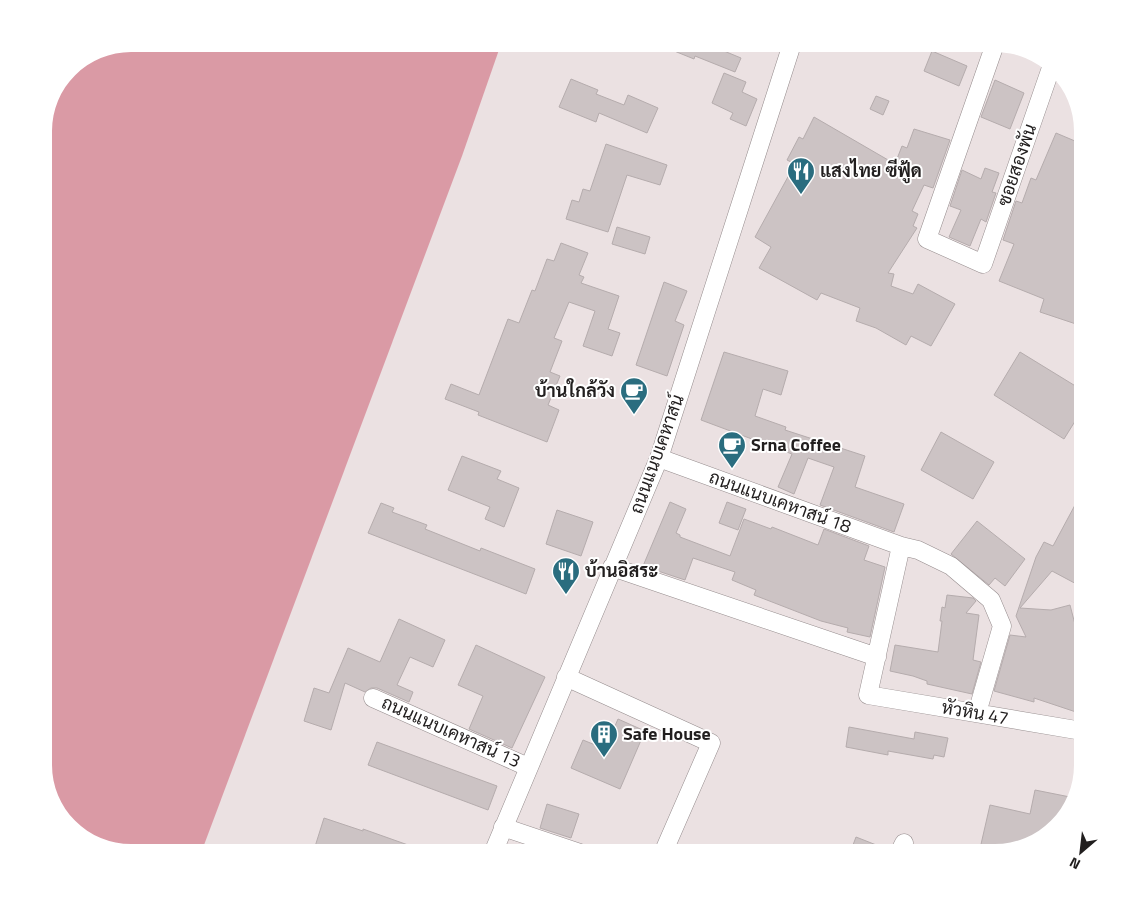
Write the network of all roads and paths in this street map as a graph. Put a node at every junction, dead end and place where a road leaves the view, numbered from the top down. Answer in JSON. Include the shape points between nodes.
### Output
{"nodes":[{"id":1,"x":789,"y":52,"type":"edge"},
{"id":2,"x":992,"y":52,"type":"edge"},
{"id":3,"x":1049,"y":74,"type":"edge"},
{"id":4,"x":659,"y":458,"type":"junction"},
{"id":5,"x":901,"y":546,"type":"junction"},
{"id":6,"x":612,"y":567,"type":"junction"},
{"id":7,"x":877,"y":657,"type":"junction"},
{"id":8,"x":566,"y":677,"type":"junction"},
{"id":9,"x":373,"y":698,"type":"dead end"},
{"id":10,"x":977,"y":713,"type":"junction"},
{"id":11,"x":1074,"y":730,"type":"edge"},
{"id":12,"x":528,"y":767,"type":"junction"},
{"id":13,"x":503,"y":827,"type":"junction"},
{"id":14,"x":496,"y":844,"type":"edge"},
{"id":15,"x":553,"y":844,"type":"edge"},
{"id":16,"x":667,"y":844,"type":"edge"}],
"edges":[{"from":1,"to":4,"type":"street","name":"ถนนแนบเคหาสน์"},
{"from":2,"to":3,"type":"street","name":"ซอยสองพัน","via":[[927,239],[983,264]]},
{"from":4,"to":5,"type":"street","name":"ถนนแนบเคหาสน์ 18"},
{"from":4,"to":6,"type":"street","name":"ถนนแนบเคหาสน์"},
{"from":5,"to":7,"type":"street"},
{"from":5,"to":10,"type":"street","name":"ถนนแนบเคหาสน์ 18","via":[[918,550],[951,566],[991,600],[1002,626]]},
{"from":6,"to":7,"type":"street"},
{"from":6,"to":8,"type":"street","name":"ถนนแนบเคหาสน์"},
{"from":7,"to":10,"type":"street","name":"หัวหิน 47","via":[[868,695]]},
{"from":8,"to":12,"type":"street","name":"ถนนแนบเคหาสน์"},
{"from":8,"to":16,"type":"street","via":[[711,743]]},
{"from":9,"to":12,"type":"street","name":"ถนนแนบเคหาสน์ 13"},
{"from":10,"to":11,"type":"street","name":"หัวหิน 47"},
{"from":12,"to":13,"type":"street","name":"ถนนแนบเคหาสน์"},
{"from":13,"to":14,"type":"street","name":"ถนนแนบเคหาสน์"},
{"from":13,"to":15,"type":"street"}]}
